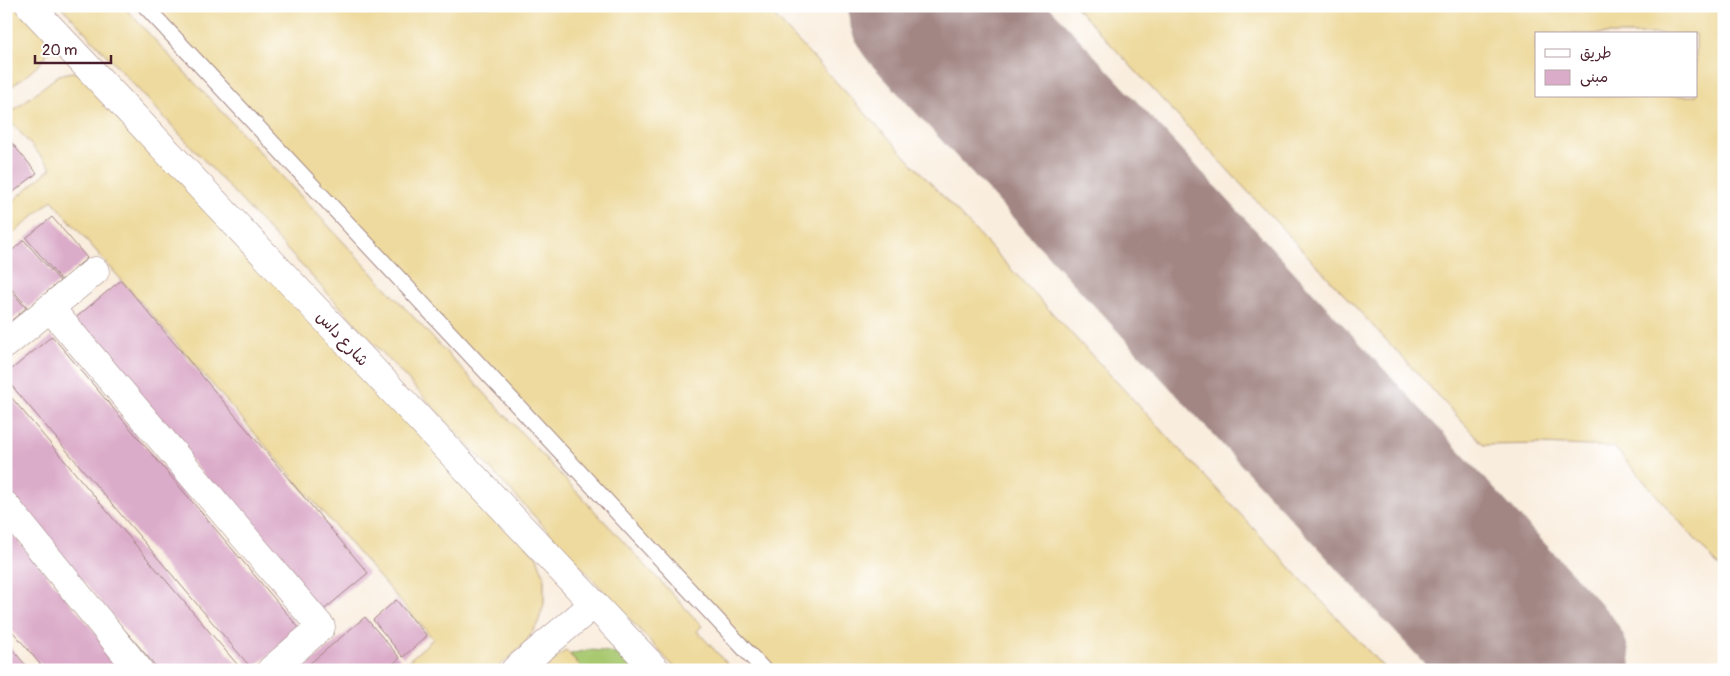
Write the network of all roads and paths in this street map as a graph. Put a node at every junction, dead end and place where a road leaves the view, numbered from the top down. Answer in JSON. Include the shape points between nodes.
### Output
{"nodes":[{"id":1,"x":30,"y":6,"type":"edge"},
{"id":2,"x":145,"y":6,"type":"edge"},
{"id":3,"x":95,"y":271,"type":"dead end"},
{"id":4,"x":50,"y":308,"type":"junction"},
{"id":5,"x":6,"y":344,"type":"edge"},
{"id":6,"x":6,"y":506,"type":"edge"},
{"id":7,"x":594,"y":604,"type":"junction"},
{"id":8,"x":139,"y":670,"type":"edge"},
{"id":9,"x":271,"y":670,"type":"edge"},
{"id":10,"x":515,"y":670,"type":"edge"},
{"id":11,"x":656,"y":670,"type":"edge"},
{"id":12,"x":764,"y":670,"type":"edge"}],
"edges":[{"from":1,"to":7,"type":"street","name":"شارع داس"},
{"from":2,"to":12,"type":"lane"},
{"from":3,"to":4,"type":"street"},
{"from":4,"to":5,"type":"street"},
{"from":4,"to":9,"type":"street","via":[[321,627]]},
{"from":6,"to":8,"type":"street"},
{"from":7,"to":10,"type":"street"},
{"from":7,"to":11,"type":"street","name":"شارع داس"}]}
